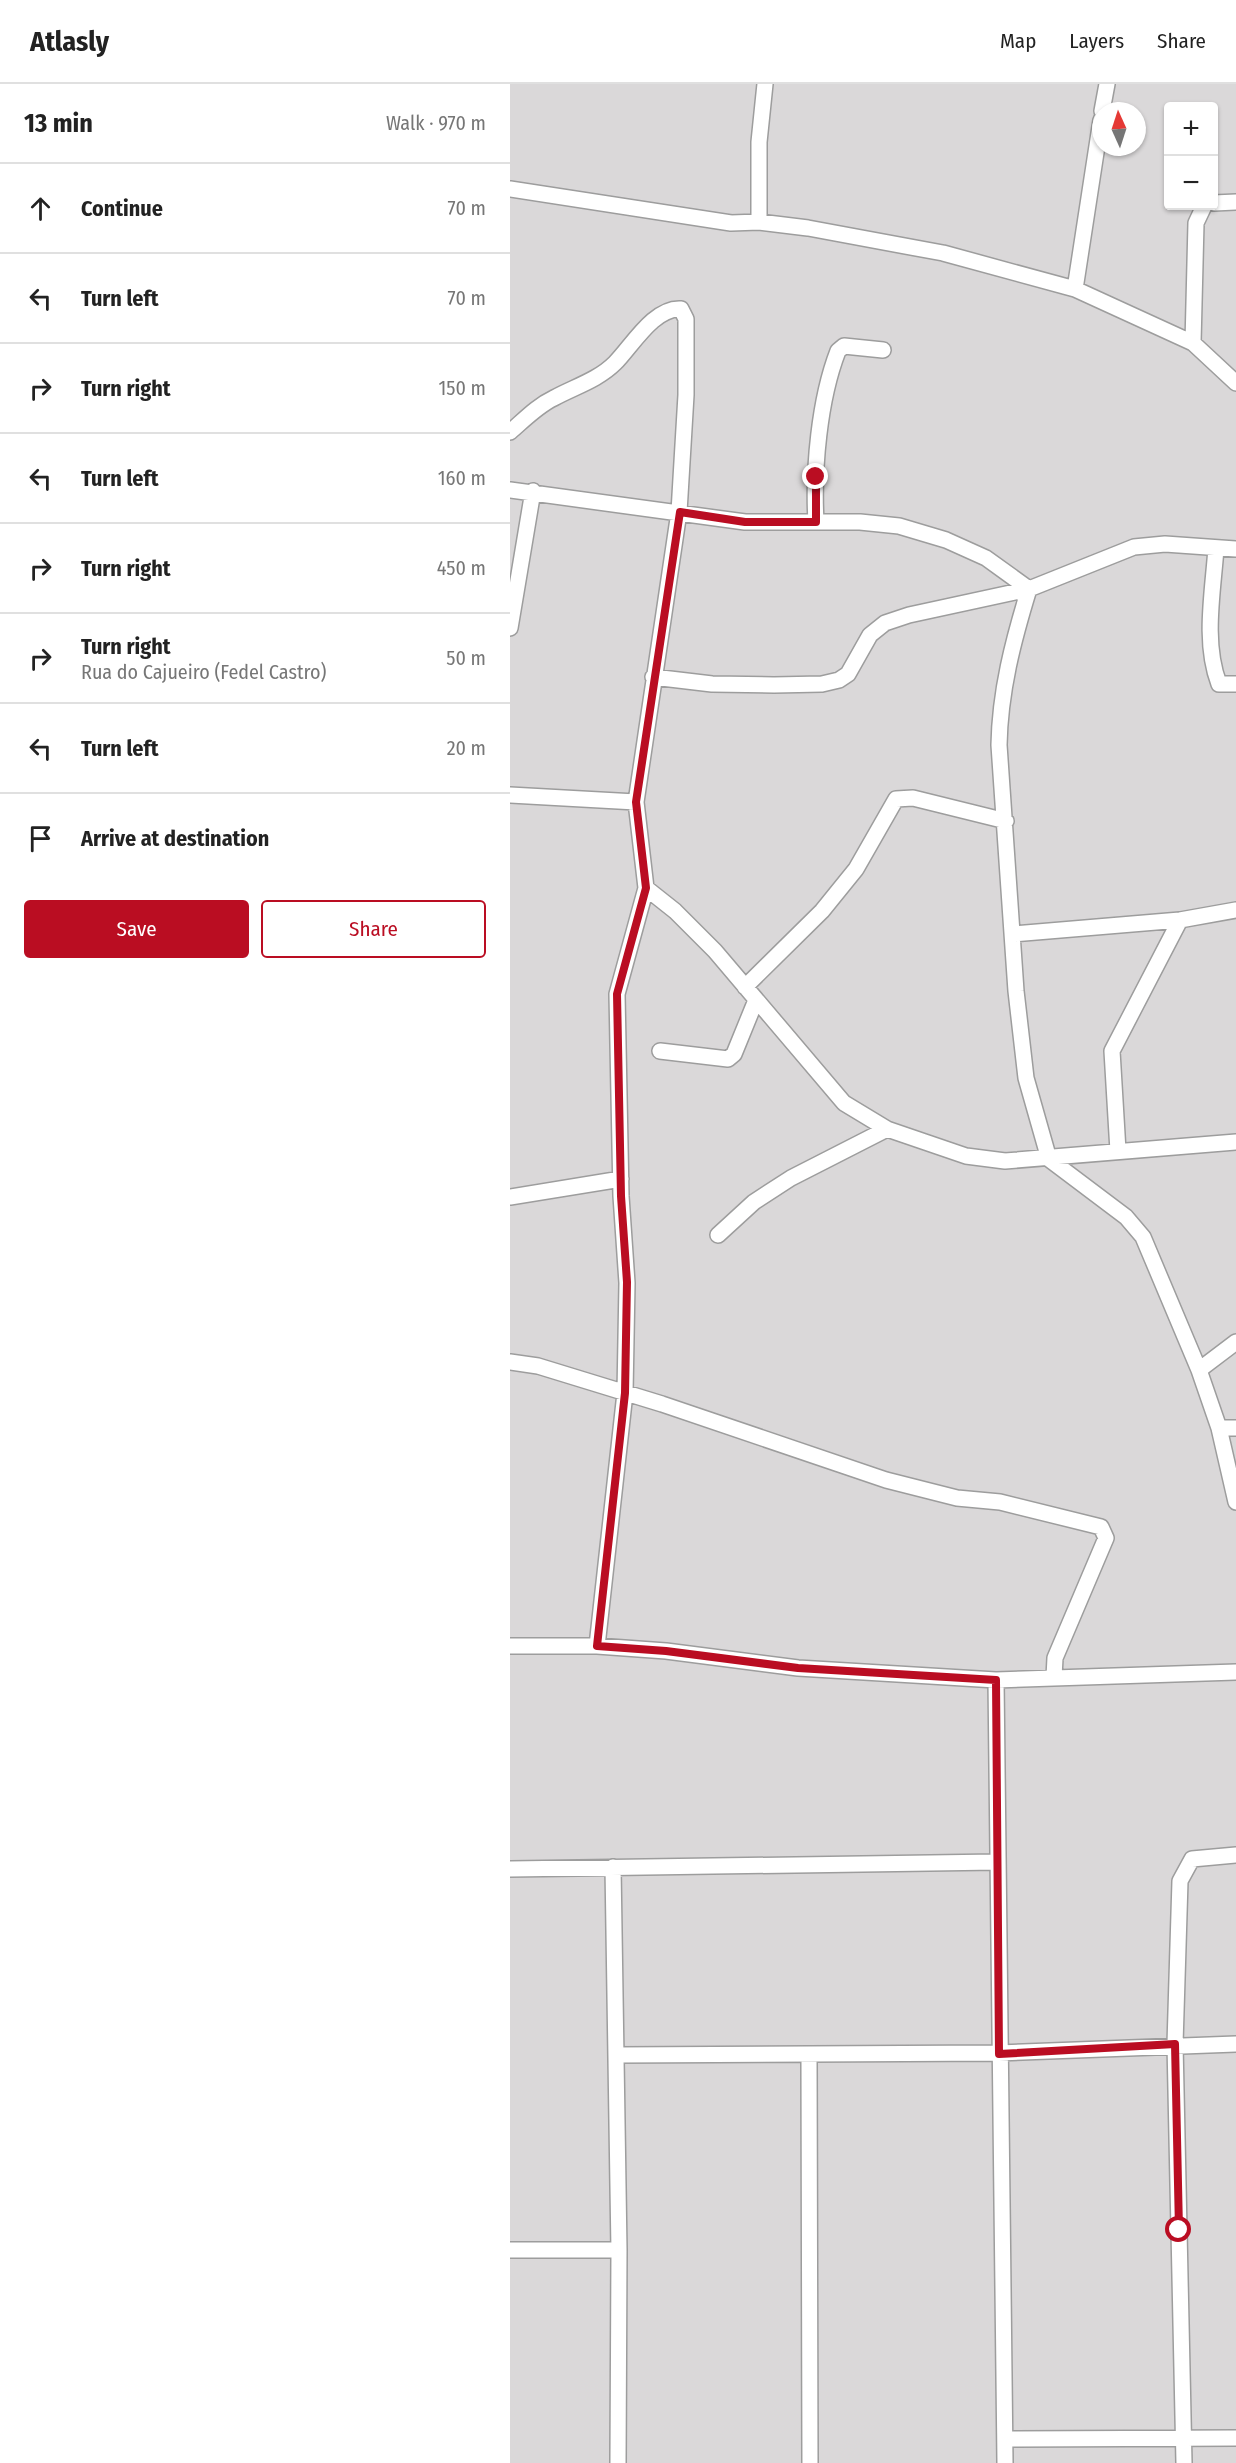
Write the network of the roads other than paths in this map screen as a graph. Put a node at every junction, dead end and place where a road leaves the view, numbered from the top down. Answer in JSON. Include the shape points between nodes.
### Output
{"nodes":[{"id":1,"x":765,"y":84,"type":"edge"},
{"id":2,"x":1107,"y":84,"type":"edge"},
{"id":3,"x":1104,"y":102,"type":"edge"},
{"id":4,"x":1095,"y":156,"type":"edge"},
{"id":5,"x":510,"y":189,"type":"edge"},
{"id":6,"x":1218,"y":202,"type":"edge"},
{"id":7,"x":1236,"y":202,"type":"edge"},
{"id":8,"x":1202,"y":210,"type":"edge"},
{"id":9,"x":759,"y":222,"type":"junction"},
{"id":10,"x":1075,"y":289,"type":"junction"},
{"id":11,"x":1193,"y":343,"type":"junction"},
{"id":12,"x":883,"y":350,"type":"dead end"},
{"id":13,"x":1236,"y":383,"type":"edge"},
{"id":14,"x":510,"y":432,"type":"edge"},
{"id":15,"x":510,"y":490,"type":"edge"},
{"id":16,"x":533,"y":491,"type":"junction"},
{"id":17,"x":680,"y":512,"type":"junction"},
{"id":18,"x":816,"y":522,"type":"junction"},
{"id":19,"x":1216,"y":548,"type":"junction"},
{"id":20,"x":1236,"y":549,"type":"edge"},
{"id":21,"x":1029,"y":589,"type":"junction"},
{"id":22,"x":510,"y":628,"type":"edge"},
{"id":23,"x":653,"y":677,"type":"junction"},
{"id":24,"x":1236,"y":684,"type":"edge"},
{"id":25,"x":510,"y":795,"type":"edge"},
{"id":26,"x":636,"y":802,"type":"junction"},
{"id":27,"x":1006,"y":821,"type":"junction"},
{"id":28,"x":646,"y":888,"type":"junction"},
{"id":29,"x":1236,"y":910,"type":"edge"},
{"id":30,"x":1180,"y":920,"type":"junction"},
{"id":31,"x":1013,"y":934,"type":"junction"},
{"id":32,"x":745,"y":987,"type":"junction"},
{"id":33,"x":756,"y":1000,"type":"junction"},
{"id":34,"x":660,"y":1051,"type":"dead end"},
{"id":35,"x":887,"y":1129,"type":"junction"},
{"id":36,"x":1236,"y":1142,"type":"edge"},
{"id":37,"x":1118,"y":1151,"type":"junction"},
{"id":38,"x":1048,"y":1159,"type":"junction"},
{"id":39,"x":621,"y":1179,"type":"junction"},
{"id":40,"x":510,"y":1197,"type":"edge"},
{"id":41,"x":718,"y":1235,"type":"dead end"},
{"id":42,"x":1236,"y":1342,"type":"edge"},
{"id":43,"x":510,"y":1362,"type":"edge"},
{"id":44,"x":1199,"y":1370,"type":"junction"},
{"id":45,"x":625,"y":1393,"type":"junction"},
{"id":46,"x":1219,"y":1428,"type":"junction"},
{"id":47,"x":1236,"y":1428,"type":"edge"},
{"id":48,"x":1236,"y":1502,"type":"edge"},
{"id":49,"x":510,"y":1646,"type":"edge"},
{"id":50,"x":597,"y":1646,"type":"junction"},
{"id":51,"x":1236,"y":1672,"type":"edge"},
{"id":52,"x":1054,"y":1677,"type":"junction"},
{"id":53,"x":996,"y":1680,"type":"junction"},
{"id":54,"x":1236,"y":1855,"type":"edge"},
{"id":55,"x":997,"y":1862,"type":"junction"},
{"id":56,"x":613,"y":1867,"type":"junction"},
{"id":57,"x":510,"y":1869,"type":"edge"},
{"id":58,"x":1175,"y":2044,"type":"junction"},
{"id":59,"x":1236,"y":2044,"type":"edge"},
{"id":60,"x":999,"y":2054,"type":"junction"},
{"id":61,"x":617,"y":2055,"type":"junction"},
{"id":62,"x":809,"y":2055,"type":"junction"},
{"id":63,"x":510,"y":2250,"type":"edge"},
{"id":64,"x":619,"y":2250,"type":"junction"},
{"id":65,"x":1184,"y":2438,"type":"junction"},
{"id":66,"x":1236,"y":2438,"type":"edge"},
{"id":67,"x":1005,"y":2439,"type":"junction"},
{"id":68,"x":618,"y":2463,"type":"edge"},
{"id":69,"x":810,"y":2463,"type":"edge"},
{"id":70,"x":1005,"y":2463,"type":"edge"},
{"id":71,"x":1184,"y":2463,"type":"edge"}],
"edges":[{"from":1,"to":9,"type":"street","via":[[759,142]]},
{"from":2,"to":3,"type":"street"},
{"from":4,"to":10,"type":"street"},
{"from":5,"to":9,"type":"street","via":[[731,223]]},
{"from":6,"to":7,"type":"street"},
{"from":8,"to":11,"type":"street","via":[[1196,223]]},
{"from":9,"to":10,"type":"street","via":[[943,253]]},
{"from":10,"to":11,"type":"street"},
{"from":11,"to":13,"type":"street"},
{"from":12,"to":18,"type":"street","via":[[844,346],[838,351],[817,457]]},
{"from":14,"to":17,"type":"street","via":[[552,399],[613,365],[662,314],[681,309],[686,319],[686,395]]},
{"from":15,"to":16,"type":"street"},
{"from":16,"to":17,"type":"street"},
{"from":16,"to":22,"type":"street"},
{"from":17,"to":18,"type":"street","via":[[745,522]]},
{"from":17,"to":23,"type":"street"},
{"from":18,"to":21,"type":"street","via":[[898,526],[946,540],[986,558]]},
{"from":19,"to":20,"type":"street"},
{"from":19,"to":21,"type":"street","via":[[1165,544],[1134,547]]},
{"from":19,"to":24,"type":"street","via":[[1212,669],[1219,684]]},
{"from":21,"to":23,"type":"street","via":[[885,623],[870,635],[848,674],[839,680],[794,685],[712,684]]},
{"from":21,"to":27,"type":"street","via":[[1000,710]]},
{"from":23,"to":26,"type":"street"},
{"from":25,"to":26,"type":"street"},
{"from":26,"to":28,"type":"street"},
{"from":27,"to":31,"type":"street"},
{"from":27,"to":32,"type":"street","via":[[913,798],[896,799],[856,869],[822,911]]},
{"from":28,"to":32,"type":"street","via":[[675,911]]},
{"from":28,"to":39,"type":"street","via":[[617,994]]},
{"from":29,"to":30,"type":"street"},
{"from":30,"to":31,"type":"street"},
{"from":30,"to":37,"type":"street","via":[[1112,1051]]},
{"from":31,"to":38,"type":"street","via":[[1026,1078]]},
{"from":32,"to":33,"type":"street"},
{"from":33,"to":34,"type":"street","via":[[734,1054],[728,1059]]},
{"from":33,"to":35,"type":"street","via":[[844,1103]]},
{"from":35,"to":38,"type":"street","via":[[966,1156],[1005,1161]]},
{"from":35,"to":41,"type":"street","via":[[791,1178],[754,1202]]},
{"from":36,"to":37,"type":"street"},
{"from":37,"to":38,"type":"street"},
{"from":38,"to":44,"type":"street","via":[[1126,1217],[1143,1237]]},
{"from":39,"to":40,"type":"street"},
{"from":39,"to":45,"type":"street","via":[[627,1282]]},
{"from":42,"to":44,"type":"street"},
{"from":43,"to":45,"type":"street","via":[[538,1366]]},
{"from":44,"to":46,"type":"street"},
{"from":45,"to":50,"type":"street"},
{"from":45,"to":52,"type":"street","via":[[886,1480],[1101,1527],[1106,1538],[1055,1658]]},
{"from":46,"to":47,"type":"street"},
{"from":46,"to":48,"type":"street"},
{"from":49,"to":50,"type":"street"},
{"from":50,"to":53,"type":"street","via":[[798,1668]]},
{"from":51,"to":52,"type":"street"},
{"from":52,"to":53,"type":"street"},
{"from":53,"to":55,"type":"street"},
{"from":54,"to":58,"type":"street","via":[[1192,1859],[1180,1881]]},
{"from":55,"to":56,"type":"street"},
{"from":55,"to":60,"type":"street"},
{"from":56,"to":57,"type":"street"},
{"from":56,"to":61,"type":"street"},
{"from":58,"to":59,"type":"street"},
{"from":58,"to":60,"type":"street"},
{"from":58,"to":65,"type":"street"},
{"from":60,"to":62,"type":"street"},
{"from":60,"to":67,"type":"street"},
{"from":61,"to":62,"type":"street"},
{"from":61,"to":64,"type":"street"},
{"from":62,"to":69,"type":"street"},
{"from":63,"to":64,"type":"street"},
{"from":64,"to":68,"type":"street"},
{"from":65,"to":66,"type":"street"},
{"from":65,"to":67,"type":"street"},
{"from":65,"to":71,"type":"street"},
{"from":67,"to":70,"type":"street"}]}
